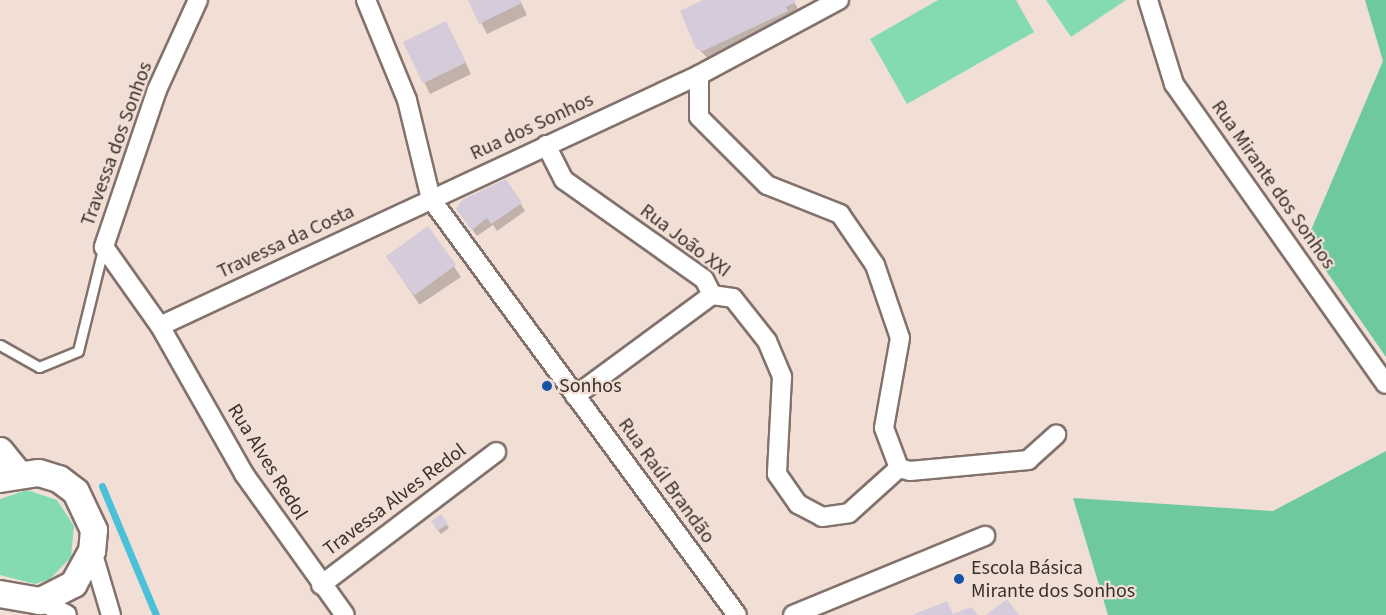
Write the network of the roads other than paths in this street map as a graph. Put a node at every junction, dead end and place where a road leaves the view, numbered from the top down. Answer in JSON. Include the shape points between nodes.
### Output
{"nodes":[{"id":1,"x":198,"y":0,"type":"edge"},
{"id":2,"x":366,"y":0,"type":"edge"},
{"id":3,"x":839,"y":0,"type":"edge"},
{"id":4,"x":1148,"y":0,"type":"edge"},
{"id":5,"x":699,"y":75,"type":"junction"},
{"id":6,"x":546,"y":145,"type":"junction"},
{"id":7,"x":431,"y":199,"type":"junction"},
{"id":8,"x":104,"y":247,"type":"junction"},
{"id":9,"x":712,"y":295,"type":"junction"},
{"id":10,"x":160,"y":326,"type":"junction"},
{"id":11,"x":0,"y":345,"type":"edge"},
{"id":12,"x":1386,"y":384,"type":"edge"},
{"id":13,"x":575,"y":396,"type":"junction"},
{"id":14,"x":1056,"y":435,"type":"dead end"},
{"id":15,"x":0,"y":452,"type":"edge"},
{"id":16,"x":496,"y":452,"type":"dead end"},
{"id":17,"x":899,"y":468,"type":"junction"},
{"id":18,"x":9,"y":476,"type":"edge"},
{"id":19,"x":985,"y":536,"type":"dead end"},
{"id":20,"x":92,"y":551,"type":"junction"},
{"id":21,"x":321,"y":585,"type":"junction"},
{"id":22,"x":5,"y":600,"type":"edge"},
{"id":23,"x":40,"y":601,"type":"junction"},
{"id":24,"x":67,"y":615,"type":"edge"},
{"id":25,"x":111,"y":615,"type":"edge"},
{"id":26,"x":345,"y":615,"type":"edge"},
{"id":27,"x":737,"y":615,"type":"edge"},
{"id":28,"x":793,"y":615,"type":"edge"}],
"edges":[{"from":1,"to":8,"type":"street","name":"Travessa dos Sonhos","via":[[157,90]]},
{"from":2,"to":7,"type":"street","via":[[407,99]]},
{"from":3,"to":5,"type":"street","name":"Rua dos Sonhos"},
{"from":4,"to":12,"type":"street","name":"Rua Mirante dos Sonhos","via":[[1174,84]]},
{"from":5,"to":6,"type":"street","name":"Rua dos Sonhos"},
{"from":5,"to":17,"type":"street","via":[[699,117],[767,185],[840,214],[875,265],[900,338],[884,428]]},
{"from":6,"to":7,"type":"street","name":"Rua dos Sonhos"},
{"from":6,"to":9,"type":"street","name":"Rua João XXI","via":[[564,180],[704,279]]},
{"from":7,"to":10,"type":"street","name":"Travessa da Costa"},
{"from":7,"to":13,"type":"street","name":"Rua Raúl Brandão"},
{"from":8,"to":10,"type":"street","name":"Travessa dos Sonhos"},
{"from":8,"to":11,"type":"lane","via":[[78,351],[39,367]]},
{"from":9,"to":13,"type":"street"},
{"from":9,"to":17,"type":"street","name":"Rua João XXI","via":[[733,298],[767,341],[782,377],[777,474],[798,504],[822,517],[849,513]]},
{"from":10,"to":21,"type":"street","name":"Rua Alves Redol","via":[[244,474]]},
{"from":13,"to":27,"type":"street","name":"Rua Raúl Brandão"},
{"from":14,"to":17,"type":"street","via":[[1028,460],[910,471]]},
{"from":15,"to":18,"type":"main road"},
{"from":16,"to":21,"type":"street","name":"Travessa Alves Redol"},
{"from":18,"to":20,"type":"main road","via":[[59,479],[76,492],[94,530]]},
{"from":19,"to":28,"type":"street"},
{"from":20,"to":23,"type":"main road","via":[[74,584]]},
{"from":20,"to":25,"type":"street"},
{"from":21,"to":26,"type":"street","name":"Rua Alves Redol"},
{"from":22,"to":23,"type":"main road"},
{"from":23,"to":24,"type":"street"}]}
